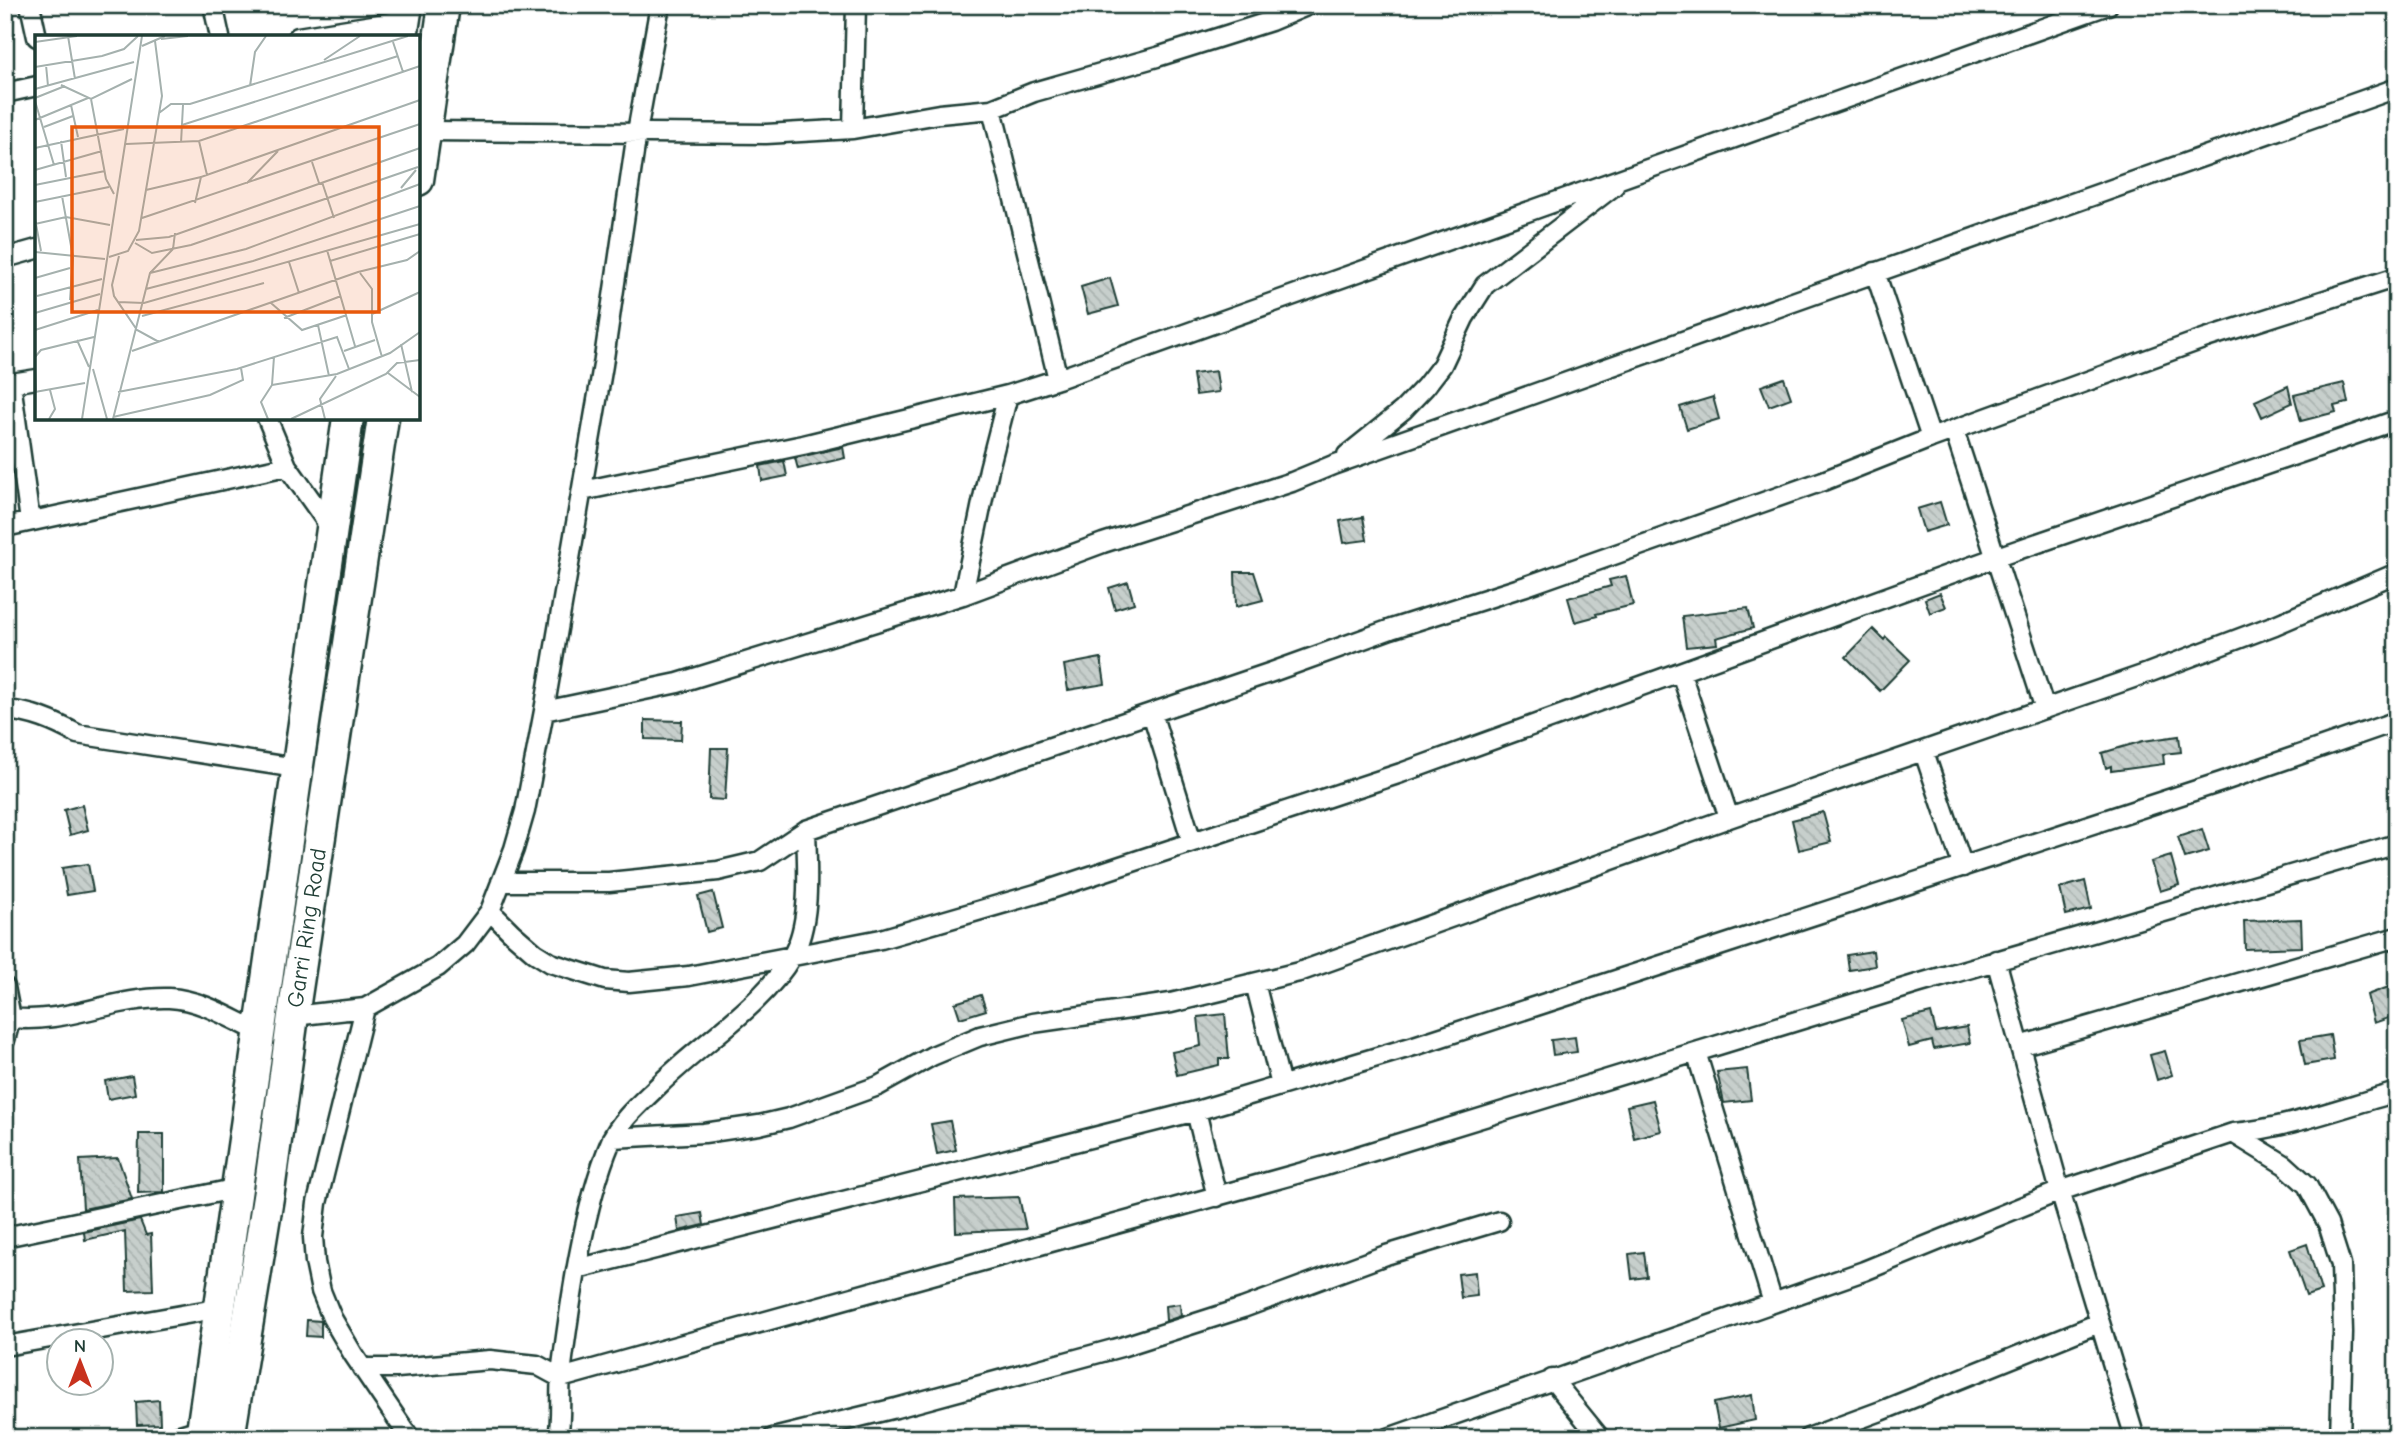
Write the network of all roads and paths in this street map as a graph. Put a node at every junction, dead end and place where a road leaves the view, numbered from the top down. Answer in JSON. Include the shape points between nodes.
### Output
{"nodes":[{"id":1,"x":30,"y":5,"type":"edge"},
{"id":2,"x":213,"y":5,"type":"edge"},
{"id":3,"x":444,"y":5,"type":"edge"},
{"id":4,"x":660,"y":5,"type":"edge"},
{"id":5,"x":856,"y":5,"type":"edge"},
{"id":6,"x":1309,"y":5,"type":"edge"},
{"id":7,"x":2108,"y":5,"type":"edge"},
{"id":8,"x":404,"y":21,"type":"edge"},
{"id":9,"x":37,"y":35,"type":"edge"},
{"id":10,"x":220,"y":35,"type":"edge"},
{"id":11,"x":311,"y":35,"type":"edge"},
{"id":12,"x":35,"y":86,"type":"edge"},
{"id":13,"x":2397,"y":88,"type":"edge"},
{"id":14,"x":5,"y":93,"type":"edge"},
{"id":15,"x":992,"y":109,"type":"junction"},
{"id":16,"x":853,"y":129,"type":"junction"},
{"id":17,"x":426,"y":131,"type":"junction"},
{"id":18,"x":637,"y":132,"type":"junction"},
{"id":19,"x":420,"y":168,"type":"edge"},
{"id":20,"x":1628,"y":175,"type":"junction"},
{"id":21,"x":35,"y":250,"type":"edge"},
{"id":22,"x":5,"y":258,"type":"edge"},
{"id":23,"x":1875,"y":272,"type":"junction"},
{"id":24,"x":2397,"y":276,"type":"edge"},
{"id":25,"x":35,"y":379,"type":"edge"},
{"id":26,"x":1058,"y":379,"type":"junction"},
{"id":27,"x":8,"y":384,"type":"edge"},
{"id":28,"x":1008,"y":395,"type":"junction"},
{"id":29,"x":268,"y":420,"type":"edge"},
{"id":30,"x":348,"y":420,"type":"edge"},
{"id":31,"x":383,"y":420,"type":"edge"},
{"id":32,"x":2397,"y":420,"type":"edge"},
{"id":33,"x":1954,"y":430,"type":"junction"},
{"id":34,"x":1931,"y":438,"type":"junction"},
{"id":35,"x":1333,"y":466,"type":"junction"},
{"id":36,"x":287,"y":467,"type":"junction"},
{"id":37,"x":582,"y":491,"type":"junction"},
{"id":38,"x":30,"y":521,"type":"junction"},
{"id":39,"x":5,"y":527,"type":"edge"},
{"id":40,"x":331,"y":528,"type":"junction"},
{"id":41,"x":1997,"y":557,"type":"junction"},
{"id":42,"x":2397,"y":573,"type":"edge"},
{"id":43,"x":963,"y":595,"type":"junction"},
{"id":44,"x":1681,"y":673,"type":"junction"},
{"id":45,"x":2045,"y":709,"type":"junction"},
{"id":46,"x":5,"y":710,"type":"edge"},
{"id":47,"x":544,"y":711,"type":"junction"},
{"id":48,"x":1152,"y":713,"type":"junction"},
{"id":49,"x":2397,"y":721,"type":"edge"},
{"id":50,"x":1924,"y":752,"type":"junction"},
{"id":51,"x":296,"y":768,"type":"junction"},
{"id":52,"x":1729,"y":818,"type":"junction"},
{"id":53,"x":806,"y":830,"type":"junction"},
{"id":54,"x":1192,"y":842,"type":"junction"},
{"id":55,"x":2397,"y":844,"type":"edge"},
{"id":56,"x":1963,"y":867,"type":"junction"},
{"id":57,"x":501,"y":882,"type":"junction"},
{"id":58,"x":490,"y":911,"type":"junction"},
{"id":59,"x":2397,"y":937,"type":"edge"},
{"id":60,"x":793,"y":954,"type":"junction"},
{"id":61,"x":1996,"y":960,"type":"junction"},
{"id":62,"x":1255,"y":983,"type":"junction"},
{"id":63,"x":5,"y":987,"type":"edge"},
{"id":64,"x":365,"y":1008,"type":"junction"},
{"id":65,"x":293,"y":1016,"type":"junction"},
{"id":66,"x":8,"y":1017,"type":"edge"},
{"id":67,"x":259,"y":1032,"type":"junction"},
{"id":68,"x":5,"y":1040,"type":"edge"},
{"id":69,"x":2020,"y":1046,"type":"junction"},
{"id":70,"x":1696,"y":1052,"type":"junction"},
{"id":71,"x":1282,"y":1085,"type":"junction"},
{"id":72,"x":2397,"y":1093,"type":"edge"},
{"id":73,"x":1196,"y":1111,"type":"junction"},
{"id":74,"x":2233,"y":1132,"type":"junction"},
{"id":75,"x":612,"y":1139,"type":"junction"},
{"id":76,"x":238,"y":1188,"type":"junction"},
{"id":77,"x":2060,"y":1191,"type":"junction"},
{"id":78,"x":1217,"y":1197,"type":"junction"},
{"id":79,"x":1499,"y":1221,"type":"dead end"},
{"id":80,"x":5,"y":1237,"type":"edge"},
{"id":81,"x":577,"y":1269,"type":"junction"},
{"id":82,"x":1773,"y":1303,"type":"junction"},
{"id":83,"x":221,"y":1308,"type":"junction"},
{"id":84,"x":2099,"y":1323,"type":"junction"},
{"id":85,"x":5,"y":1346,"type":"edge"},
{"id":86,"x":362,"y":1368,"type":"junction"},
{"id":87,"x":561,"y":1378,"type":"junction"},
{"id":88,"x":1552,"y":1379,"type":"junction"},
{"id":89,"x":211,"y":1434,"type":"edge"},
{"id":90,"x":2397,"y":1435,"type":"edge"},
{"id":91,"x":170,"y":1438,"type":"edge"},
{"id":92,"x":410,"y":1438,"type":"edge"},
{"id":93,"x":558,"y":1438,"type":"edge"},
{"id":94,"x":773,"y":1438,"type":"edge"},
{"id":95,"x":1388,"y":1438,"type":"edge"},
{"id":96,"x":1600,"y":1438,"type":"edge"},
{"id":97,"x":1808,"y":1438,"type":"edge"},
{"id":98,"x":2135,"y":1438,"type":"edge"},
{"id":99,"x":2340,"y":1438,"type":"edge"},
{"id":100,"x":2390,"y":1438,"type":"edge"}],
"edges":[{"from":1,"to":9,"type":"street"},
{"from":2,"to":10,"type":"street"},
{"from":3,"to":17,"type":"highway"},
{"from":4,"to":18,"type":"street"},
{"from":5,"to":16,"type":"street"},
{"from":6,"to":15,"type":"street"},
{"from":7,"to":20,"type":"street"},
{"from":8,"to":11,"type":"street"},
{"from":12,"to":14,"type":"street"},
{"from":13,"to":23,"type":"street"},
{"from":15,"to":16,"type":"street"},
{"from":15,"to":26,"type":"street"},
{"from":16,"to":18,"type":"street","via":[[766,134]]},
{"from":17,"to":18,"type":"street"},
{"from":17,"to":19,"type":"highway"},
{"from":18,"to":37,"type":"street"},
{"from":20,"to":26,"type":"street"},
{"from":20,"to":35,"type":"street","via":[[1485,285],[1425,387]]},
{"from":21,"to":22,"type":"street"},
{"from":23,"to":34,"type":"street"},
{"from":23,"to":35,"type":"street"},
{"from":24,"to":33,"type":"street","via":[[2206,338]]},
{"from":25,"to":27,"type":"street"},
{"from":26,"to":28,"type":"street"},
{"from":27,"to":38,"type":"street"},
{"from":28,"to":37,"type":"street","via":[[803,445]]},
{"from":28,"to":43,"type":"street"},
{"from":29,"to":36,"type":"street"},
{"from":30,"to":40,"type":"highway","name":"Garri Ring Road"},
{"from":31,"to":65,"type":"highway","name":"Garri Ring Road"},
{"from":32,"to":41,"type":"street"},
{"from":33,"to":34,"type":"street"},
{"from":33,"to":41,"type":"street"},
{"from":34,"to":48,"type":"street","via":[[1552,577]]},
{"from":35,"to":43,"type":"street"},
{"from":36,"to":38,"type":"street"},
{"from":36,"to":40,"type":"street"},
{"from":37,"to":47,"type":"street"},
{"from":38,"to":39,"type":"street"},
{"from":40,"to":51,"type":"highway","name":"Garri Ring Road"},
{"from":41,"to":44,"type":"street"},
{"from":41,"to":45,"type":"street"},
{"from":42,"to":45,"type":"street","via":[[2275,625]]},
{"from":43,"to":47,"type":"street","via":[[678,683]]},
{"from":44,"to":52,"type":"street"},
{"from":44,"to":54,"type":"street"},
{"from":45,"to":50,"type":"street"},
{"from":46,"to":51,"type":"street","via":[[48,718],[77,734]]},
{"from":47,"to":57,"type":"street","via":[[525,811]]},
{"from":48,"to":53,"type":"street"},
{"from":48,"to":54,"type":"street"},
{"from":49,"to":56,"type":"street"},
{"from":50,"to":52,"type":"street"},
{"from":50,"to":56,"type":"street"},
{"from":51,"to":67,"type":"highway","name":"Garri Ring Road"},
{"from":52,"to":62,"type":"street","via":[[1357,953]]},
{"from":53,"to":57,"type":"street","via":[[760,861],[719,871],[609,882]]},
{"from":53,"to":60,"type":"street","via":[[807,894]]},
{"from":54,"to":60,"type":"street","via":[[934,925]]},
{"from":55,"to":61,"type":"street"},
{"from":56,"to":71,"type":"street"},
{"from":57,"to":58,"type":"street"},
{"from":58,"to":60,"type":"street","via":[[535,953],[605,981],[652,981]]},
{"from":58,"to":64,"type":"street","via":[[465,944],[438,968]]},
{"from":59,"to":69,"type":"street"},
{"from":60,"to":75,"type":"street","via":[[770,985],[666,1078]]},
{"from":61,"to":69,"type":"street"},
{"from":61,"to":70,"type":"street"},
{"from":62,"to":71,"type":"street"},
{"from":62,"to":75,"type":"street","via":[[1171,1003],[1033,1023],[981,1036],[878,1086],[789,1118],[704,1132]]},
{"from":63,"to":66,"type":"street"},
{"from":64,"to":65,"type":"street"},
{"from":64,"to":86,"type":"street","via":[[317,1203],[313,1237],[328,1309]]},
{"from":65,"to":89,"type":"highway","name":"Garri Ring Road","via":[[269,1191]]},
{"from":66,"to":67,"type":"street","via":[[48,1018],[133,999],[172,998],[210,1008]]},
{"from":66,"to":68,"type":"street"},
{"from":67,"to":76,"type":"highway","name":"Garri Ring Road"},
{"from":69,"to":77,"type":"street"},
{"from":70,"to":78,"type":"street"},
{"from":70,"to":82,"type":"street"},
{"from":71,"to":73,"type":"street"},
{"from":72,"to":74,"type":"street","via":[[2279,1126]]},
{"from":73,"to":78,"type":"street"},
{"from":73,"to":81,"type":"street"},
{"from":74,"to":77,"type":"street"},
{"from":74,"to":99,"type":"street","via":[[2307,1185],[2328,1224],[2341,1265]]},
{"from":75,"to":81,"type":"street","via":[[593,1196]]},
{"from":76,"to":80,"type":"street"},
{"from":76,"to":83,"type":"highway","name":"Garri Ring Road"},
{"from":77,"to":82,"type":"street"},
{"from":77,"to":84,"type":"street"},
{"from":78,"to":87,"type":"street"},
{"from":79,"to":94,"type":"street","via":[[1386,1255],[1121,1348]]},
{"from":81,"to":87,"type":"street"},
{"from":82,"to":88,"type":"street"},
{"from":83,"to":85,"type":"street"},
{"from":83,"to":89,"type":"highway","name":"Garri Ring Road"},
{"from":84,"to":97,"type":"street"},
{"from":84,"to":98,"type":"street"},
{"from":86,"to":87,"type":"street","via":[[490,1360],[537,1365]]},
{"from":86,"to":92,"type":"street"},
{"from":87,"to":93,"type":"street"},
{"from":88,"to":95,"type":"street"},
{"from":88,"to":96,"type":"street"},
{"from":89,"to":91,"type":"street"},
{"from":90,"to":100,"type":"street"}]}
